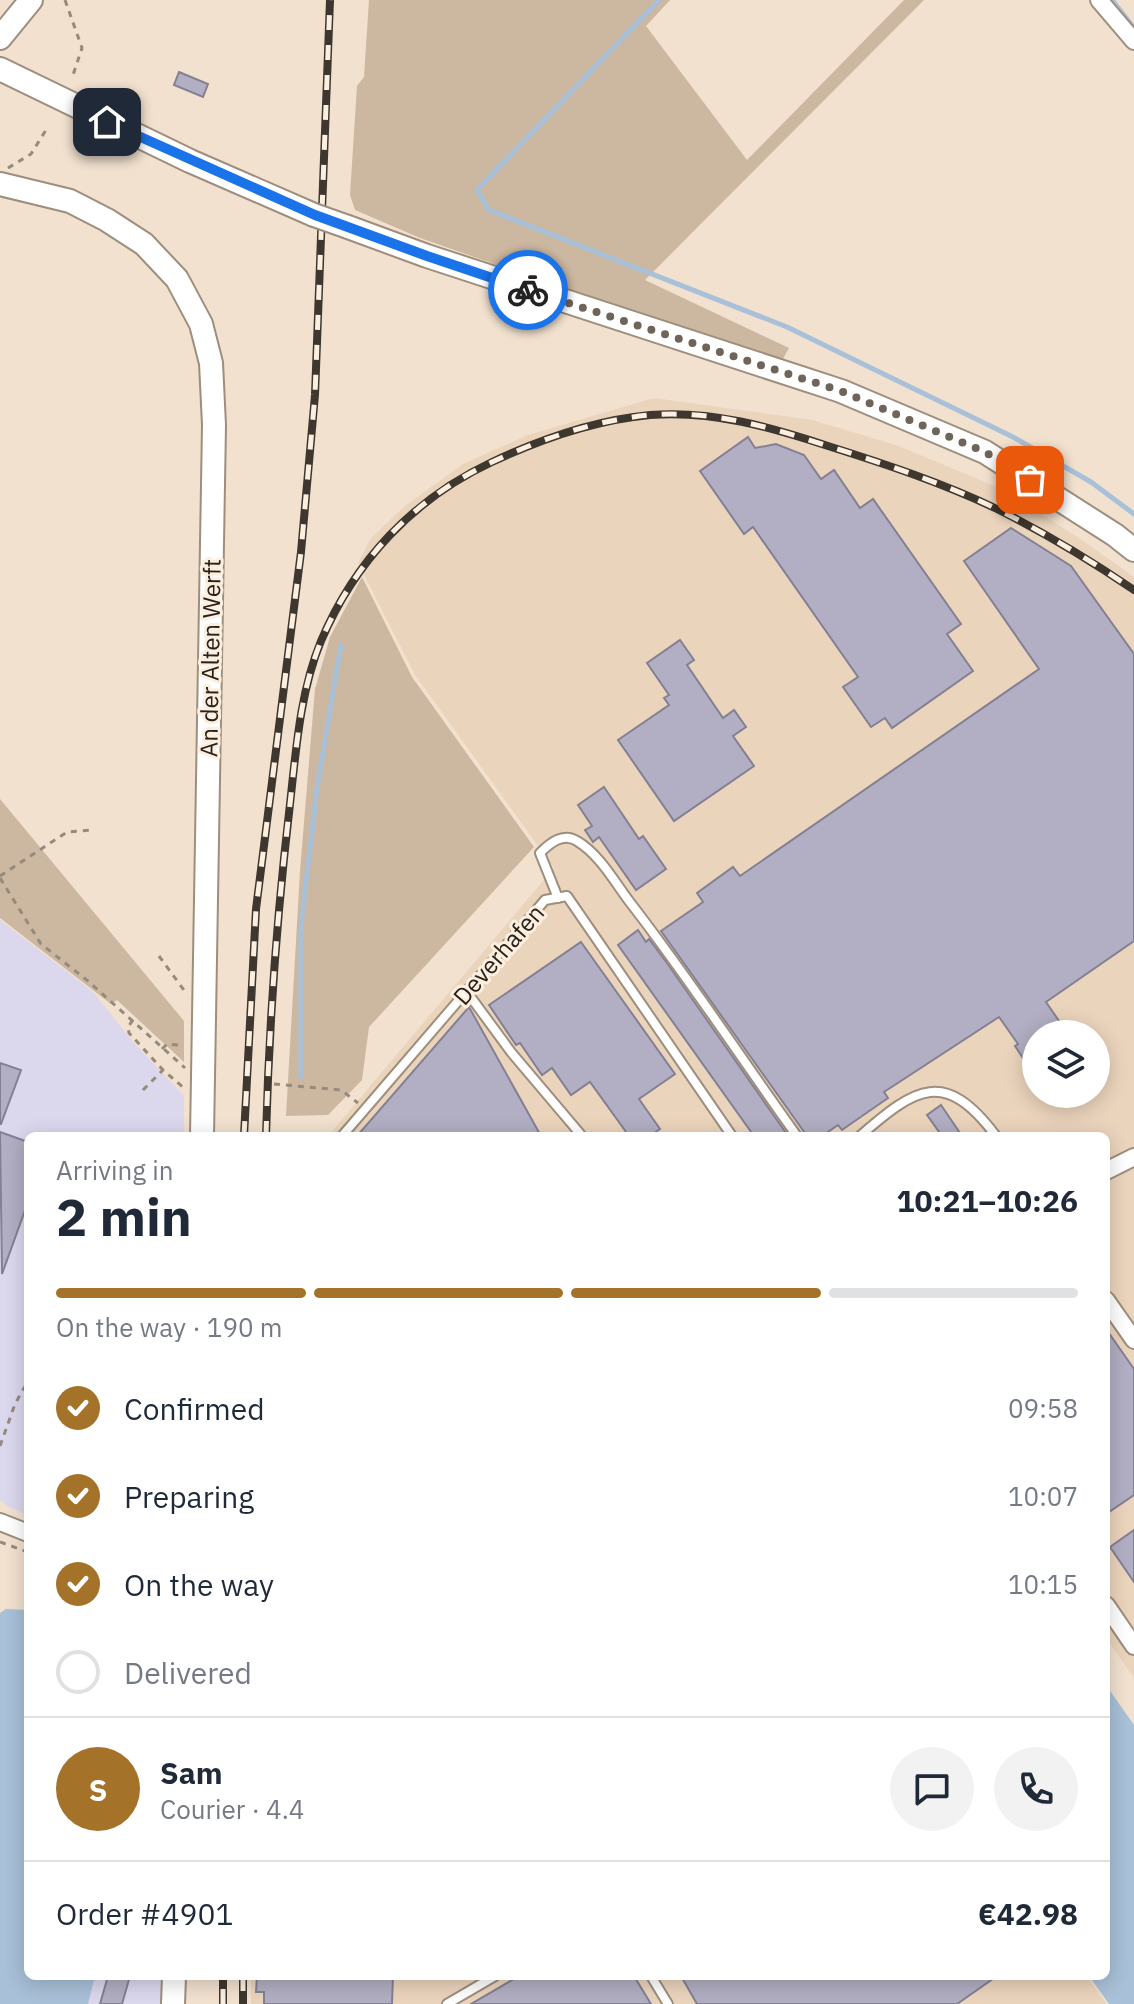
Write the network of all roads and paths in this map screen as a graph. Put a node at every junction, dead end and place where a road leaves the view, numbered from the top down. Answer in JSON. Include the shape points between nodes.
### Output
{"nodes":[{"id":1,"x":31,"y":0,"type":"edge"},
{"id":2,"x":65,"y":0,"type":"edge"},
{"id":3,"x":1099,"y":0,"type":"edge"},
{"id":4,"x":0,"y":38,"type":"edge"},
{"id":5,"x":1134,"y":41,"type":"edge"},
{"id":6,"x":0,"y":69,"type":"edge"},
{"id":7,"x":73,"y":75,"type":"dead end"},
{"id":8,"x":46,"y":130,"type":"dead end"},
{"id":9,"x":2,"y":177,"type":"edge"},
{"id":10,"x":0,"y":198,"type":"edge"},
{"id":11,"x":107,"y":220,"type":"junction"},
{"id":12,"x":1134,"y":550,"type":"edge"},
{"id":13,"x":92,"y":830,"type":"dead end"},
{"id":14,"x":0,"y":877,"type":"edge"},
{"id":15,"x":558,"y":898,"type":"junction"},
{"id":16,"x":159,"y":956,"type":"dead end"},
{"id":17,"x":467,"y":992,"type":"junction"},
{"id":18,"x":188,"y":998,"type":"dead end"},
{"id":19,"x":133,"y":1020,"type":"junction"},
{"id":20,"x":186,"y":1039,"type":"dead end"},
{"id":21,"x":162,"y":1049,"type":"junction"},
{"id":22,"x":163,"y":1070,"type":"junction"},
{"id":23,"x":192,"y":1073,"type":"dead end"},
{"id":24,"x":274,"y":1084,"type":"dead end"},
{"id":25,"x":143,"y":1090,"type":"dead end"},
{"id":26,"x":187,"y":1093,"type":"dead end"},
{"id":27,"x":366,"y":1109,"type":"junction"},
{"id":28,"x":202,"y":1132,"type":"edge"},
{"id":29,"x":346,"y":1132,"type":"edge"},
{"id":30,"x":579,"y":1132,"type":"edge"},
{"id":31,"x":729,"y":1132,"type":"edge"},
{"id":32,"x":794,"y":1132,"type":"edge"},
{"id":33,"x":865,"y":1132,"type":"edge"},
{"id":34,"x":993,"y":1132,"type":"edge"},
{"id":35,"x":1134,"y":1157,"type":"edge"},
{"id":36,"x":1110,"y":1169,"type":"edge"},
{"id":37,"x":1110,"y":1306,"type":"edge"},
{"id":38,"x":1134,"y":1340,"type":"edge"},
{"id":39,"x":24,"y":1388,"type":"edge"},
{"id":40,"x":0,"y":1446,"type":"edge"},
{"id":41,"x":0,"y":1522,"type":"edge"},
{"id":42,"x":24,"y":1531,"type":"edge"},
{"id":43,"x":0,"y":1542,"type":"edge"},
{"id":44,"x":24,"y":1551,"type":"edge"},
{"id":45,"x":1110,"y":1611,"type":"edge"},
{"id":46,"x":1134,"y":1646,"type":"edge"},
{"id":47,"x":174,"y":1980,"type":"edge"},
{"id":48,"x":488,"y":1980,"type":"edge"},
{"id":49,"x":653,"y":1980,"type":"edge"},
{"id":50,"x":173,"y":2004,"type":"edge"},
{"id":51,"x":447,"y":2004,"type":"edge"},
{"id":52,"x":668,"y":2004,"type":"edge"}],
"edges":[{"from":1,"to":4,"type":"main road"},
{"from":2,"to":7,"type":"path","via":[[82,48]]},
{"from":3,"to":5,"type":"street"},
{"from":6,"to":12,"type":"main road","bridge":true,"via":[[314,215],[867,402],[985,452]]},
{"from":8,"to":9,"type":"path","via":[[31,154]]},
{"from":9,"to":11,"type":"main road","name":"An der Alten Werft"},
{"from":10,"to":11,"type":"main road","name":"An der Alten Werft"},
{"from":11,"to":28,"type":"main road","name":"An der Alten Werft","via":[[144,244],[177,279],[201,324],[211,363]]},
{"from":13,"to":14,"type":"path","via":[[67,832]]},
{"from":14,"to":19,"type":"path","via":[[41,944]]},
{"from":15,"to":17,"type":"lane","name":"Deverhafen","via":[[545,900]]},
{"from":15,"to":31,"type":"lane","name":"Deverhafen","via":[[567,896]]},
{"from":15,"to":32,"type":"lane","via":[[540,853],[551,842],[574,839],[591,852],[648,925]]},
{"from":16,"to":18,"type":"path"},
{"from":17,"to":27,"type":"lane","name":"Deverhafen"},
{"from":17,"to":30,"type":"lane"},
{"from":19,"to":21,"type":"path"},
{"from":19,"to":22,"type":"path","via":[[129,1033]]},
{"from":20,"to":21,"type":"path"},
{"from":21,"to":23,"type":"path"},
{"from":22,"to":25,"type":"path"},
{"from":22,"to":26,"type":"path"},
{"from":24,"to":27,"type":"path","via":[[341,1090]]},
{"from":27,"to":29,"type":"lane","name":"Deverhafen"},
{"from":33,"to":34,"type":"lane","via":[[927,1090],[964,1101]]},
{"from":35,"to":36,"type":"street"},
{"from":37,"to":38,"type":"street"},
{"from":39,"to":40,"type":"path"},
{"from":41,"to":42,"type":"street"},
{"from":43,"to":44,"type":"path"},
{"from":45,"to":46,"type":"street"},
{"from":47,"to":50,"type":"main road"},
{"from":48,"to":51,"type":"lane"},
{"from":49,"to":52,"type":"lane"}]}
